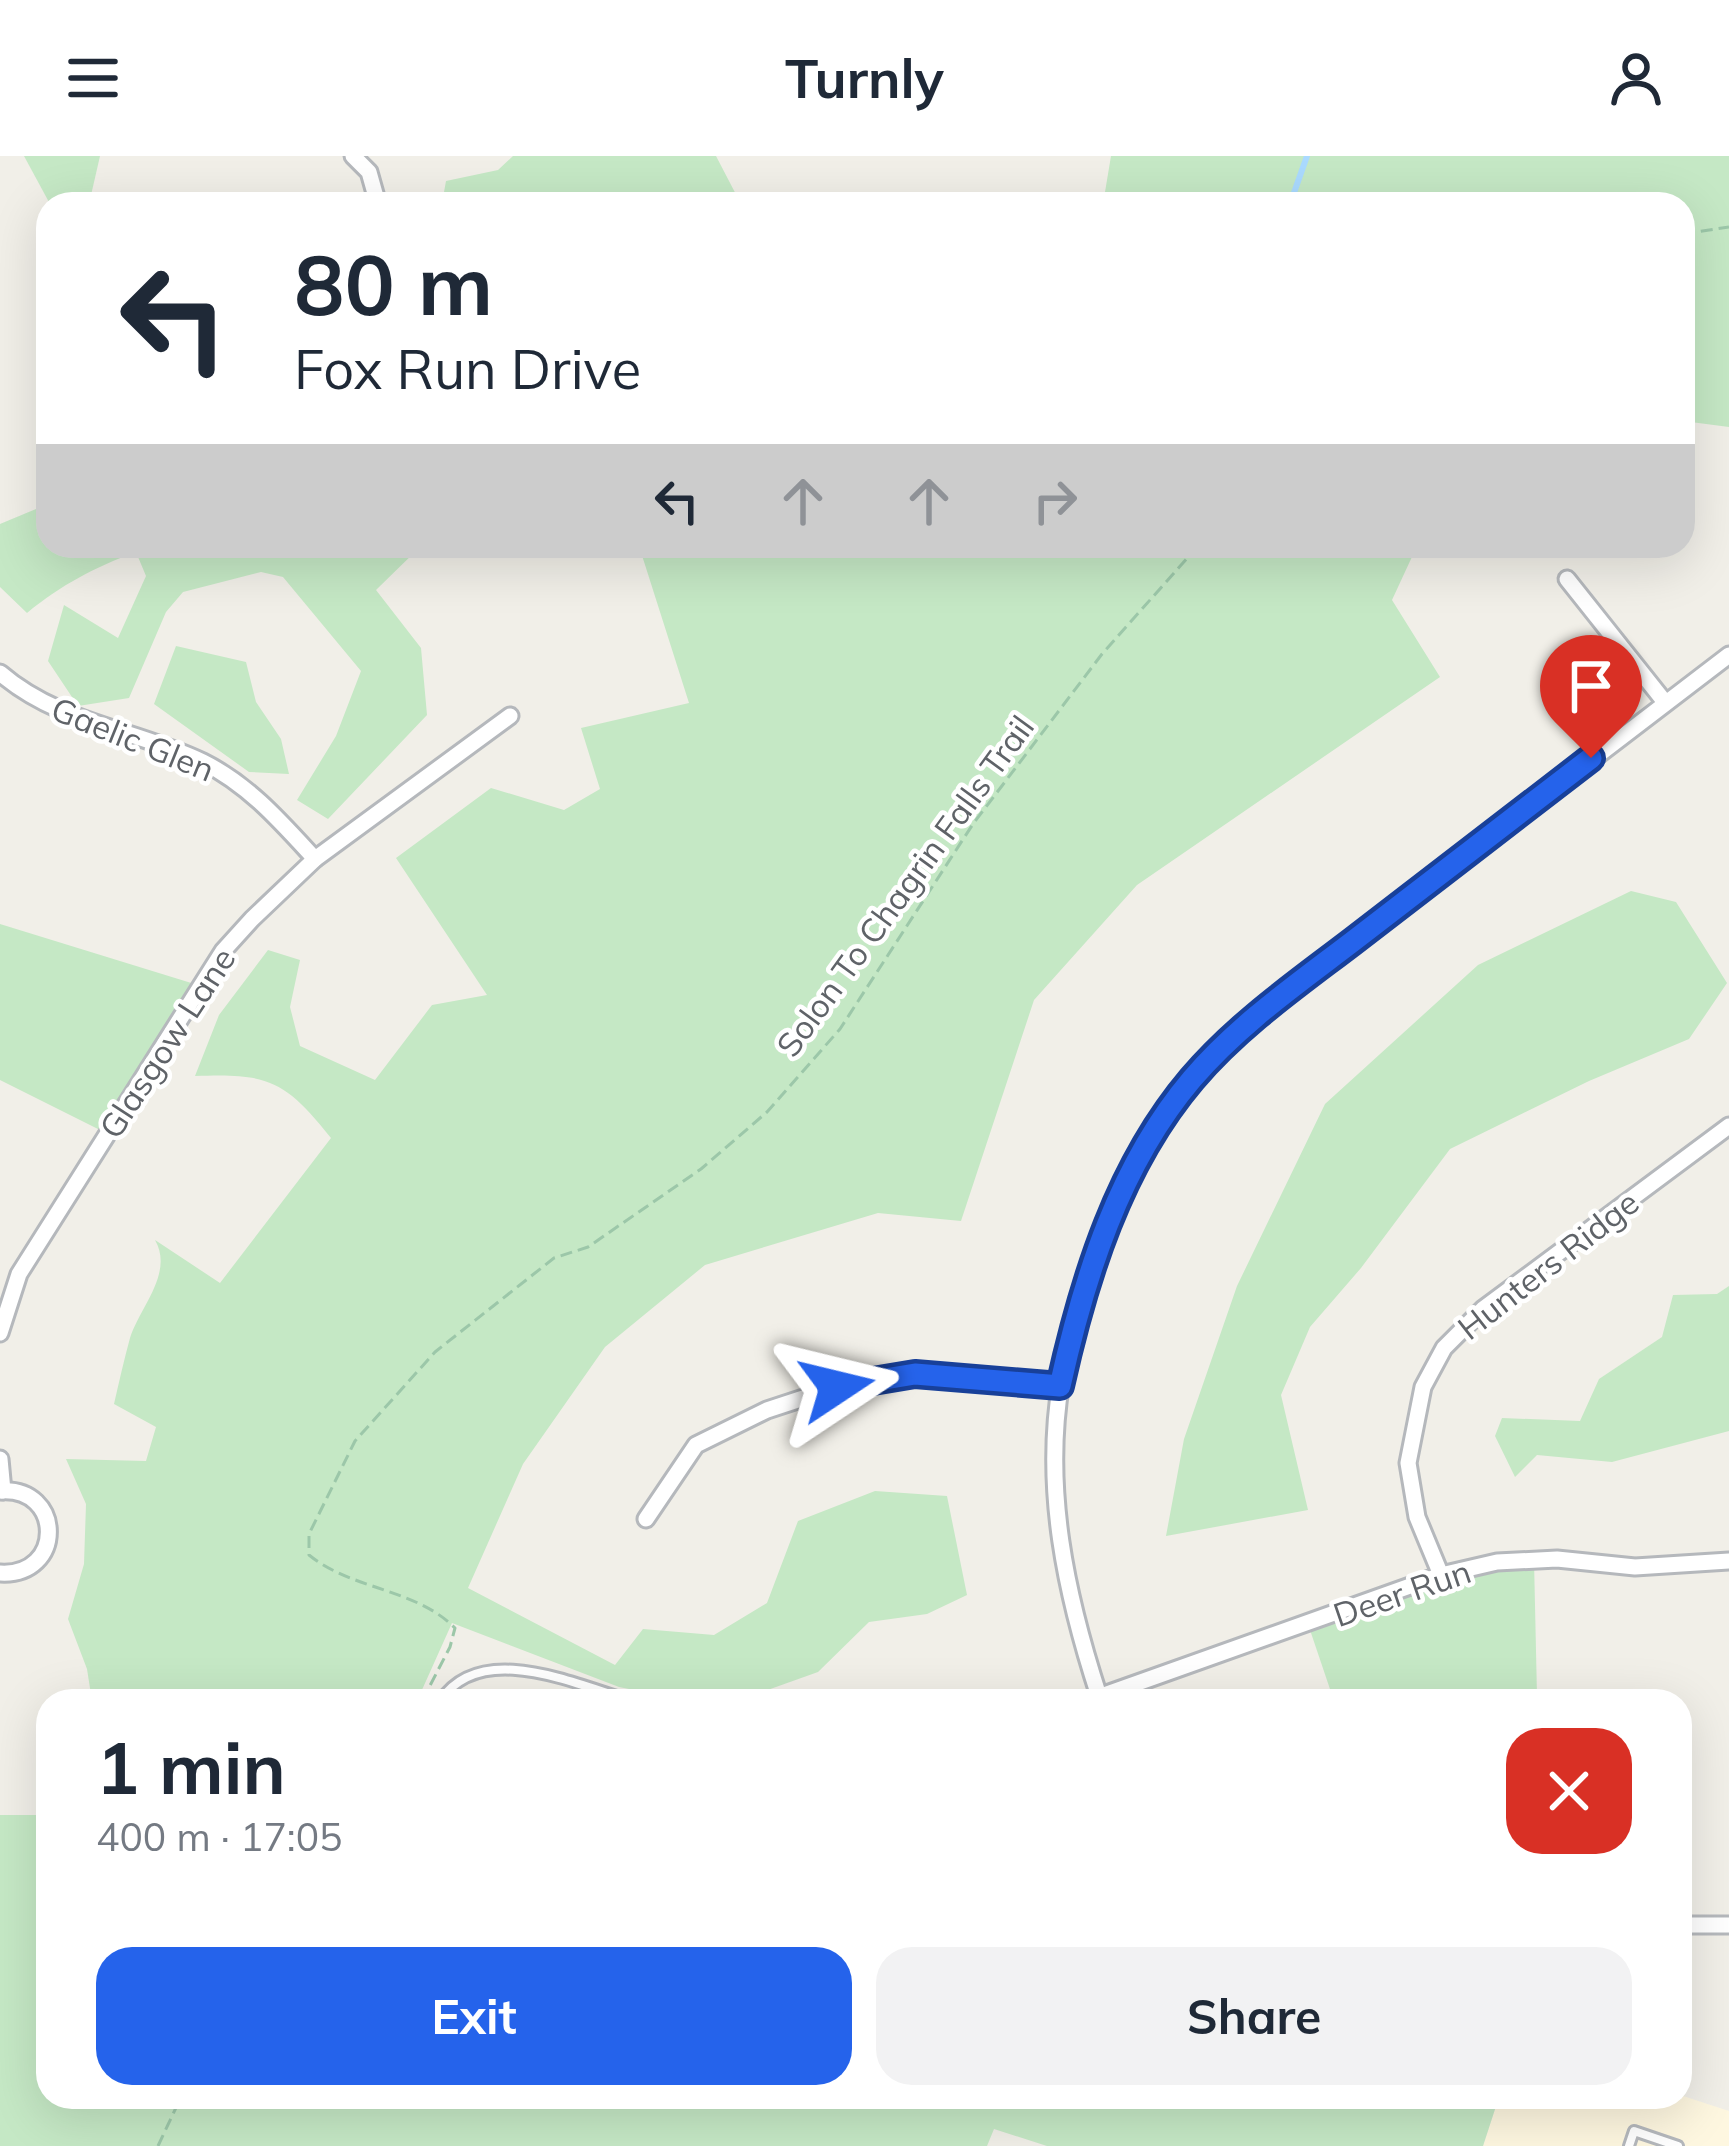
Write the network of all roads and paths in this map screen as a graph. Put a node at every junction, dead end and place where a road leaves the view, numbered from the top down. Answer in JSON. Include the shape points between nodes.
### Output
{"nodes":[{"id":1,"x":353,"y":156,"type":"edge"},
{"id":2,"x":375,"y":192,"type":"edge"},
{"id":3,"x":1729,"y":227,"type":"edge"},
{"id":4,"x":1695,"y":232,"type":"edge"},
{"id":5,"x":1187,"y":558,"type":"edge"},
{"id":6,"x":1567,"y":579,"type":"dead end"},
{"id":7,"x":1729,"y":655,"type":"edge"},
{"id":8,"x":0,"y":673,"type":"edge"},
{"id":9,"x":1664,"y":701,"type":"junction"},
{"id":10,"x":510,"y":716,"type":"dead end"},
{"id":11,"x":315,"y":860,"type":"junction"},
{"id":12,"x":1729,"y":1126,"type":"edge"},
{"id":13,"x":0,"y":1333,"type":"edge"},
{"id":14,"x":1060,"y":1386,"type":"junction"},
{"id":15,"x":0,"y":1459,"type":"edge"},
{"id":16,"x":1,"y":1491,"type":"edge"},
{"id":17,"x":646,"y":1520,"type":"dead end"},
{"id":18,"x":1729,"y":1561,"type":"edge"},
{"id":19,"x":0,"y":1573,"type":"edge"},
{"id":20,"x":1441,"y":1575,"type":"junction"},
{"id":21,"x":428,"y":1689,"type":"edge"},
{"id":22,"x":449,"y":1689,"type":"edge"},
{"id":23,"x":587,"y":1689,"type":"edge"},
{"id":24,"x":1091,"y":1689,"type":"edge"},
{"id":25,"x":1118,"y":1689,"type":"edge"},
{"id":26,"x":1692,"y":1925,"type":"edge"},
{"id":27,"x":1729,"y":1925,"type":"edge"},
{"id":28,"x":175,"y":2109,"type":"edge"},
{"id":29,"x":158,"y":2146,"type":"edge"},
{"id":30,"x":1629,"y":2146,"type":"edge"},
{"id":31,"x":1678,"y":2146,"type":"edge"}],
"edges":[{"from":1,"to":2,"type":"street"},
{"from":3,"to":4,"type":"path"},
{"from":5,"to":21,"type":"path","name":"Solon To Chagrin Falls Trail","via":[[1102,654],[973,824],[840,1029],[767,1112],[701,1169],[588,1247],[554,1258],[451,1339],[355,1441],[310,1534],[309,1555],[327,1570],[436,1609],[455,1628]]},
{"from":6,"to":9,"type":"street"},
{"from":7,"to":9,"type":"street"},
{"from":8,"to":11,"type":"street","name":"Gaelic Glen","via":[[59,712],[201,761],[245,788]]},
{"from":9,"to":14,"type":"street","via":[[1261,1012],[1192,1078],[1108,1220]]},
{"from":10,"to":11,"type":"street","name":"Glasgow Lane"},
{"from":11,"to":13,"type":"street","name":"Glasgow Lane","via":[[224,951],[19,1274]]},
{"from":12,"to":20,"type":"street","name":"Hunters Ridge","via":[[1483,1309],[1444,1348],[1423,1387],[1408,1463],[1417,1517]]},
{"from":14,"to":17,"type":"street","via":[[915,1374],[837,1387],[696,1445]]},
{"from":14,"to":24,"type":"street","via":[[1060,1545]]},
{"from":15,"to":16,"type":"street"},
{"from":16,"to":19,"type":"street","via":[[34,1500],[49,1537],[37,1562]]},
{"from":18,"to":20,"type":"street","name":"Deer Run","via":[[1659,1568],[1515,1561]]},
{"from":20,"to":25,"type":"street","name":"Deer Run"},
{"from":22,"to":23,"type":"lane","via":[[483,1669]]},
{"from":26,"to":27,"type":"street"},
{"from":28,"to":29,"type":"path"},
{"from":30,"to":31,"type":"lane","via":[[1634,2132]]}]}
